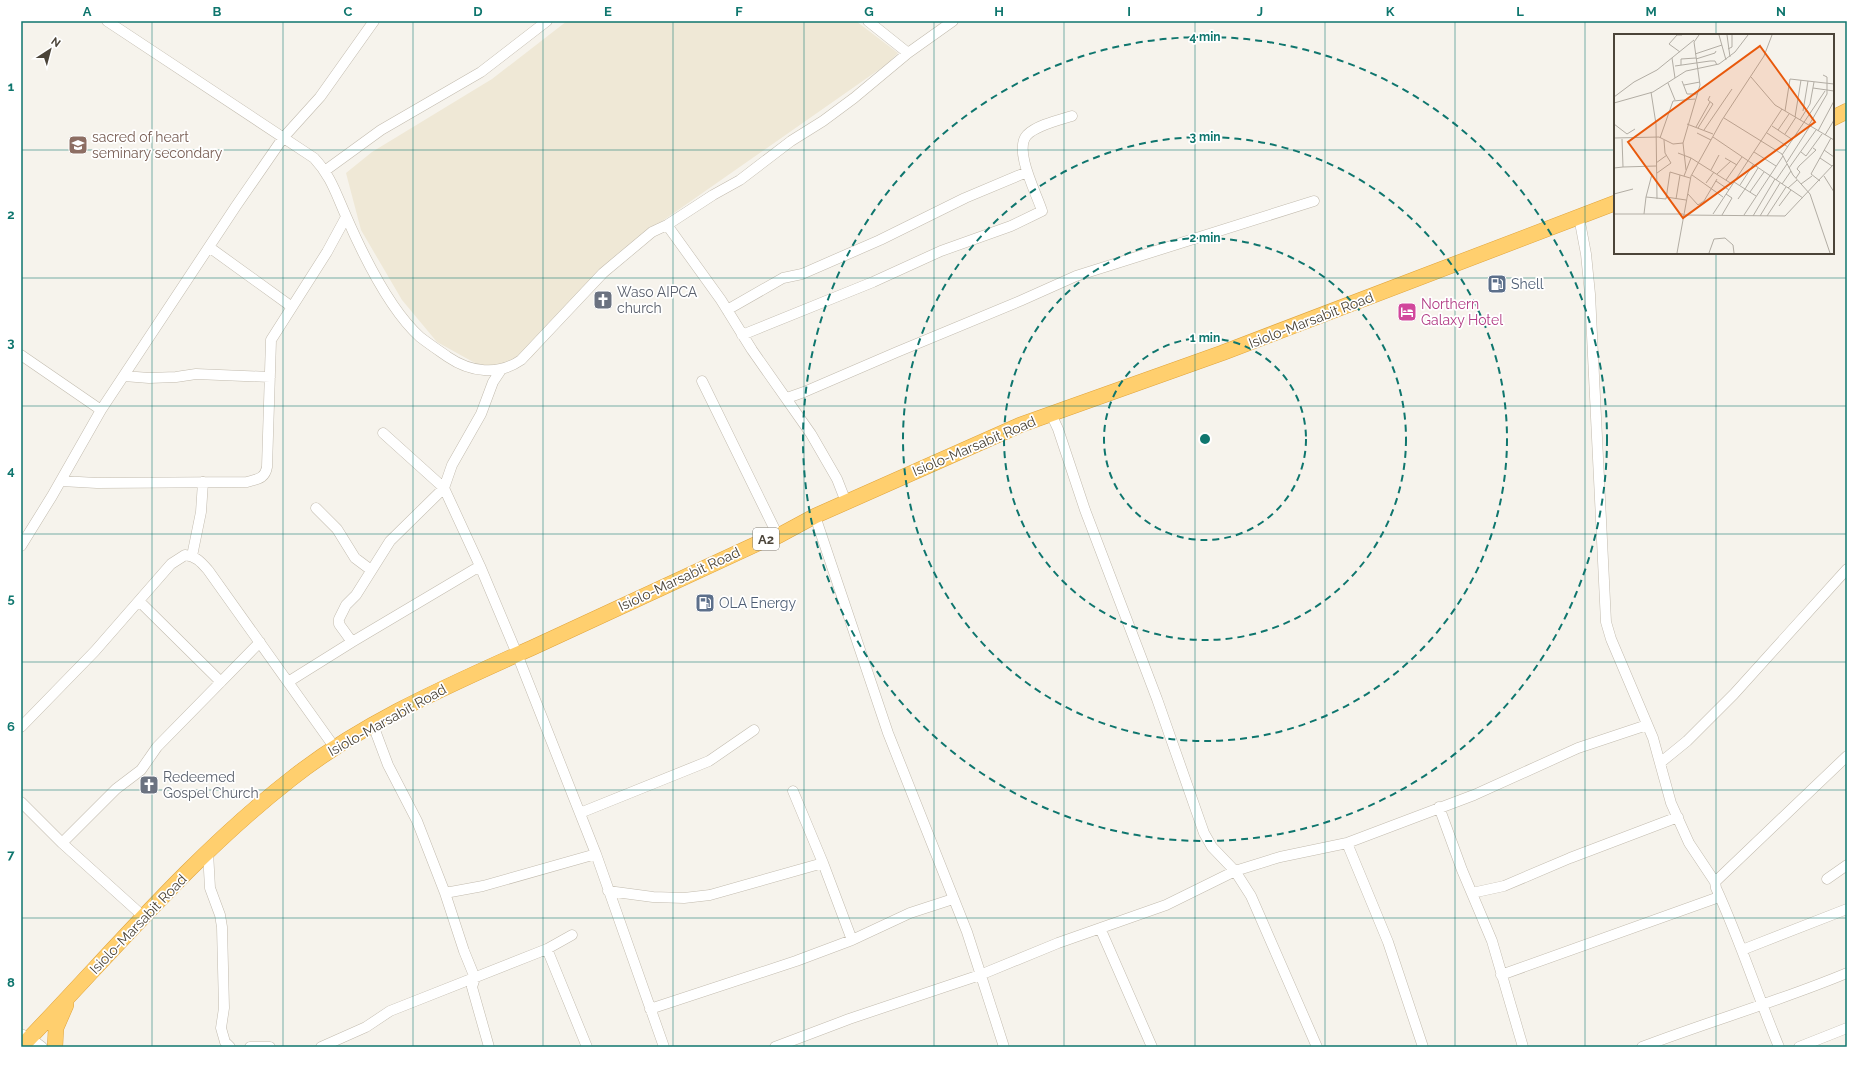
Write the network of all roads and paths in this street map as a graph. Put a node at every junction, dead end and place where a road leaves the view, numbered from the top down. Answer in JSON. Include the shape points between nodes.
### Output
{"nodes":[{"id":1,"x":107,"y":21,"type":"edge"},
{"id":2,"x":374,"y":21,"type":"edge"},
{"id":3,"x":548,"y":21,"type":"edge"},
{"id":4,"x":868,"y":21,"type":"edge"},
{"id":5,"x":953,"y":21,"type":"edge"},
{"id":6,"x":908,"y":53,"type":"junction"},
{"id":7,"x":1847,"y":112,"type":"edge"},
{"id":8,"x":1072,"y":116,"type":"dead end"},
{"id":9,"x":1834,"y":118,"type":"edge"},
{"id":10,"x":283,"y":138,"type":"junction"},
{"id":11,"x":326,"y":170,"type":"junction"},
{"id":12,"x":1027,"y":172,"type":"junction"},
{"id":13,"x":1314,"y":201,"type":"dead end"},
{"id":14,"x":1614,"y":203,"type":"edge"},
{"id":15,"x":346,"y":217,"type":"junction"},
{"id":16,"x":1579,"y":217,"type":"junction"},
{"id":17,"x":667,"y":225,"type":"junction"},
{"id":18,"x":209,"y":247,"type":"junction"},
{"id":19,"x":292,"y":307,"type":"junction"},
{"id":20,"x":727,"y":310,"type":"junction"},
{"id":21,"x":742,"y":335,"type":"junction"},
{"id":22,"x":21,"y":355,"type":"edge"},
{"id":23,"x":501,"y":370,"type":"junction"},
{"id":24,"x":124,"y":376,"type":"junction"},
{"id":25,"x":270,"y":377,"type":"junction"},
{"id":26,"x":702,"y":381,"type":"dead end"},
{"id":27,"x":786,"y":398,"type":"junction"},
{"id":28,"x":101,"y":410,"type":"junction"},
{"id":29,"x":1051,"y":414,"type":"junction"},
{"id":30,"x":383,"y":433,"type":"dead end"},
{"id":31,"x":61,"y":481,"type":"junction"},
{"id":32,"x":203,"y":482,"type":"junction"},
{"id":33,"x":444,"y":488,"type":"junction"},
{"id":34,"x":846,"y":502,"type":"junction"},
{"id":35,"x":316,"y":508,"type":"dead end"},
{"id":36,"x":815,"y":516,"type":"junction"},
{"id":37,"x":778,"y":536,"type":"junction"},
{"id":38,"x":21,"y":546,"type":"edge"},
{"id":39,"x":192,"y":556,"type":"junction"},
{"id":40,"x":480,"y":566,"type":"junction"},
{"id":41,"x":1847,"y":569,"type":"edge"},
{"id":42,"x":371,"y":570,"type":"junction"},
{"id":43,"x":139,"y":601,"type":"junction"},
{"id":44,"x":260,"y":642,"type":"junction"},
{"id":45,"x":352,"y":642,"type":"junction"},
{"id":46,"x":517,"y":654,"type":"junction"},
{"id":47,"x":221,"y":682,"type":"junction"},
{"id":48,"x":288,"y":682,"type":"junction"},
{"id":49,"x":373,"y":725,"type":"junction"},
{"id":50,"x":1647,"y":725,"type":"junction"},
{"id":51,"x":21,"y":727,"type":"edge"},
{"id":52,"x":754,"y":730,"type":"dead end"},
{"id":53,"x":335,"y":748,"type":"junction"},
{"id":54,"x":1847,"y":756,"type":"edge"},
{"id":55,"x":1660,"y":763,"type":"junction"},
{"id":56,"x":793,"y":791,"type":"dead end"},
{"id":57,"x":21,"y":802,"type":"edge"},
{"id":58,"x":1439,"y":807,"type":"junction"},
{"id":59,"x":580,"y":813,"type":"junction"},
{"id":60,"x":1678,"y":817,"type":"junction"},
{"id":61,"x":62,"y":843,"type":"junction"},
{"id":62,"x":1347,"y":843,"type":"junction"},
{"id":63,"x":208,"y":852,"type":"junction"},
{"id":64,"x":596,"y":854,"type":"junction"},
{"id":65,"x":823,"y":863,"type":"junction"},
{"id":66,"x":1847,"y":865,"type":"edge"},
{"id":67,"x":1235,"y":871,"type":"junction"},
{"id":68,"x":1827,"y":879,"type":"dead end"},
{"id":69,"x":1715,"y":882,"type":"junction"},
{"id":70,"x":608,"y":892,"type":"junction"},
{"id":71,"x":445,"y":893,"type":"junction"},
{"id":72,"x":1472,"y":893,"type":"junction"},
{"id":73,"x":1720,"y":896,"type":"junction"},
{"id":74,"x":953,"y":899,"type":"junction"},
{"id":75,"x":1847,"y":909,"type":"edge"},
{"id":76,"x":144,"y":918,"type":"junction"},
{"id":77,"x":1100,"y":928,"type":"junction"},
{"id":78,"x":572,"y":935,"type":"dead end"},
{"id":79,"x":852,"y":940,"type":"junction"},
{"id":80,"x":547,"y":949,"type":"junction"},
{"id":81,"x":1742,"y":950,"type":"junction"},
{"id":82,"x":1847,"y":973,"type":"edge"},
{"id":83,"x":980,"y":975,"type":"junction"},
{"id":84,"x":1501,"y":975,"type":"junction"},
{"id":85,"x":475,"y":978,"type":"junction"},
{"id":86,"x":69,"y":997,"type":"junction"},
{"id":87,"x":1761,"y":1005,"type":"junction"},
{"id":88,"x":650,"y":1009,"type":"junction"},
{"id":89,"x":1847,"y":1028,"type":"edge"},
{"id":90,"x":27,"y":1042,"type":"edge"},
{"id":91,"x":55,"y":1047,"type":"edge"},
{"id":92,"x":230,"y":1047,"type":"edge"},
{"id":93,"x":250,"y":1047,"type":"edge"},
{"id":94,"x":270,"y":1047,"type":"edge"},
{"id":95,"x":321,"y":1047,"type":"edge"},
{"id":96,"x":489,"y":1047,"type":"edge"},
{"id":97,"x":587,"y":1047,"type":"edge"},
{"id":98,"x":664,"y":1047,"type":"edge"},
{"id":99,"x":775,"y":1047,"type":"edge"},
{"id":100,"x":1004,"y":1047,"type":"edge"},
{"id":101,"x":1152,"y":1047,"type":"edge"},
{"id":102,"x":1317,"y":1047,"type":"edge"},
{"id":103,"x":1423,"y":1047,"type":"edge"},
{"id":104,"x":1523,"y":1047,"type":"edge"},
{"id":105,"x":1642,"y":1047,"type":"edge"},
{"id":106,"x":1779,"y":1047,"type":"edge"},
{"id":107,"x":1799,"y":1047,"type":"edge"}],
"edges":[{"from":1,"to":10,"type":"street"},
{"from":2,"to":10,"type":"street","via":[[320,97]]},
{"from":3,"to":11,"type":"street","via":[[480,72],[381,130]]},
{"from":4,"to":6,"type":"street"},
{"from":5,"to":6,"type":"street"},
{"from":6,"to":17,"type":"street","via":[[823,121],[791,141],[740,180]]},
{"from":7,"to":9,"type":"highway"},
{"from":8,"to":12,"type":"street","via":[[1052,122],[1026,136],[1023,148]]},
{"from":10,"to":11,"type":"street","via":[[308,153]]},
{"from":10,"to":18,"type":"street"},
{"from":11,"to":15,"type":"street"},
{"from":12,"to":20,"type":"street","via":[[802,274],[782,278]]},
{"from":12,"to":21,"type":"street","via":[[1042,211],[1033,217],[941,251],[873,282]]},
{"from":13,"to":27,"type":"street","via":[[1076,276]]},
{"from":14,"to":16,"type":"highway","name":"Isiolo-Marsabit Road","number":"A2"},
{"from":15,"to":19,"type":"street"},
{"from":15,"to":23,"type":"street","via":[[392,304],[420,337],[463,366]]},
{"from":16,"to":29,"type":"highway","name":"Isiolo-Marsabit Road","number":"A2","via":[[1222,353]]},
{"from":16,"to":50,"type":"street","via":[[1590,294],[1606,622]]},
{"from":17,"to":20,"type":"street"},
{"from":17,"to":23,"type":"street","via":[[652,232],[616,260],[530,352],[515,364]]},
{"from":18,"to":19,"type":"street"},
{"from":18,"to":24,"type":"street"},
{"from":19,"to":25,"type":"street","via":[[271,340]]},
{"from":20,"to":21,"type":"street"},
{"from":21,"to":27,"type":"street"},
{"from":22,"to":28,"type":"street"},
{"from":23,"to":33,"type":"street","via":[[493,382],[481,414],[452,465]]},
{"from":24,"to":25,"type":"street","via":[[149,378],[196,374]]},
{"from":24,"to":28,"type":"street"},
{"from":25,"to":32,"type":"street","via":[[266,474],[247,482]]},
{"from":26,"to":37,"type":"street"},
{"from":27,"to":34,"type":"street","via":[[815,440]]},
{"from":28,"to":31,"type":"street"},
{"from":29,"to":34,"type":"highway","name":"Isiolo-Marsabit Road","number":"A2","via":[[1020,425]]},
{"from":29,"to":67,"type":"street","via":[[1204,833],[1212,847]]},
{"from":30,"to":33,"type":"street"},
{"from":31,"to":32,"type":"street"},
{"from":31,"to":38,"type":"street"},
{"from":32,"to":39,"type":"street","via":[[201,512]]},
{"from":33,"to":40,"type":"street"},
{"from":33,"to":42,"type":"street","via":[[390,541]]},
{"from":34,"to":36,"type":"highway","name":"Isiolo-Marsabit Road","number":"A2"},
{"from":35,"to":42,"type":"street","via":[[337,529],[355,558]]},
{"from":36,"to":37,"type":"highway","name":"Isiolo-Marsabit Road","number":"A2"},
{"from":36,"to":74,"type":"street","via":[[888,733]]},
{"from":37,"to":46,"type":"highway","name":"Isiolo-Marsabit Road","number":"A2"},
{"from":39,"to":43,"type":"street","via":[[185,555],[171,564]]},
{"from":39,"to":44,"type":"street","via":[[208,570]]},
{"from":40,"to":45,"type":"street"},
{"from":40,"to":46,"type":"street"},
{"from":41,"to":55,"type":"street","via":[[1734,694],[1687,741]]},
{"from":42,"to":45,"type":"street","via":[[338,619]]},
{"from":43,"to":47,"type":"street"},
{"from":43,"to":51,"type":"street","via":[[95,651]]},
{"from":44,"to":47,"type":"street"},
{"from":44,"to":48,"type":"street"},
{"from":45,"to":48,"type":"street"},
{"from":46,"to":49,"type":"highway","name":"Isiolo-Marsabit Road","number":"A2"},
{"from":46,"to":59,"type":"street"},
{"from":47,"to":61,"type":"street","via":[[157,747],[141,770],[116,789]]},
{"from":48,"to":53,"type":"street"},
{"from":49,"to":53,"type":"highway","name":"Isiolo-Marsabit Road","number":"A2"},
{"from":49,"to":71,"type":"street","via":[[388,765],[417,821]]},
{"from":50,"to":55,"type":"street"},
{"from":50,"to":58,"type":"street","via":[[1578,748],[1474,795]]},
{"from":52,"to":59,"type":"street","via":[[709,761]]},
{"from":53,"to":63,"type":"highway","name":"Isiolo-Marsabit Road","number":"A2","via":[[291,778]]},
{"from":54,"to":69,"type":"street"},
{"from":55,"to":60,"type":"street","via":[[1671,803]]},
{"from":56,"to":65,"type":"street"},
{"from":57,"to":61,"type":"street"},
{"from":58,"to":62,"type":"street"},
{"from":58,"to":72,"type":"street"},
{"from":59,"to":64,"type":"street"},
{"from":60,"to":69,"type":"street","via":[[1689,843]]},
{"from":60,"to":72,"type":"street","via":[[1607,843],[1504,886]]},
{"from":61,"to":76,"type":"street"},
{"from":62,"to":67,"type":"street","via":[[1280,857]]},
{"from":62,"to":103,"type":"street","via":[[1388,942]]},
{"from":63,"to":76,"type":"highway","name":"Isiolo-Marsabit Road","number":"A2"},
{"from":63,"to":92,"type":"street","via":[[210,888],[222,927],[222,1034]]},
{"from":64,"to":70,"type":"street"},
{"from":64,"to":71,"type":"street","via":[[477,888]]},
{"from":65,"to":70,"type":"street","via":[[710,895],[684,898]]},
{"from":65,"to":79,"type":"street"},
{"from":66,"to":68,"type":"street"},
{"from":67,"to":77,"type":"street","via":[[1166,905]]},
{"from":67,"to":102,"type":"street","via":[[1258,911]]},
{"from":69,"to":73,"type":"street"},
{"from":70,"to":88,"type":"street"},
{"from":71,"to":85,"type":"street"},
{"from":72,"to":84,"type":"street","via":[[1492,941]]},
{"from":73,"to":81,"type":"street"},
{"from":73,"to":84,"type":"street"},
{"from":74,"to":79,"type":"street","via":[[910,913]]},
{"from":74,"to":83,"type":"street"},
{"from":75,"to":81,"type":"street"},
{"from":76,"to":86,"type":"highway","name":"Isiolo-Marsabit Road","number":"A2"},
{"from":77,"to":83,"type":"street"},
{"from":77,"to":101,"type":"street"},
{"from":78,"to":80,"type":"street"},
{"from":79,"to":88,"type":"street"},
{"from":80,"to":85,"type":"street"},
{"from":80,"to":97,"type":"street"},
{"from":81,"to":87,"type":"street"},
{"from":82,"to":87,"type":"street","via":[[1800,993]]},
{"from":83,"to":99,"type":"street"},
{"from":83,"to":100,"type":"street"},
{"from":84,"to":104,"type":"street"},
{"from":85,"to":95,"type":"street","via":[[390,1011],[366,1027]]},
{"from":85,"to":96,"type":"street","via":[[472,987]]},
{"from":86,"to":90,"type":"highway","name":"Isiolo-Marsabit Road","number":"A2"},
{"from":86,"to":91,"type":"highway","via":[[56,1028]]},
{"from":87,"to":105,"type":"street"},
{"from":87,"to":106,"type":"street"},
{"from":88,"to":98,"type":"street"},
{"from":89,"to":107,"type":"street"},
{"from":93,"to":94,"type":"street"}]}
